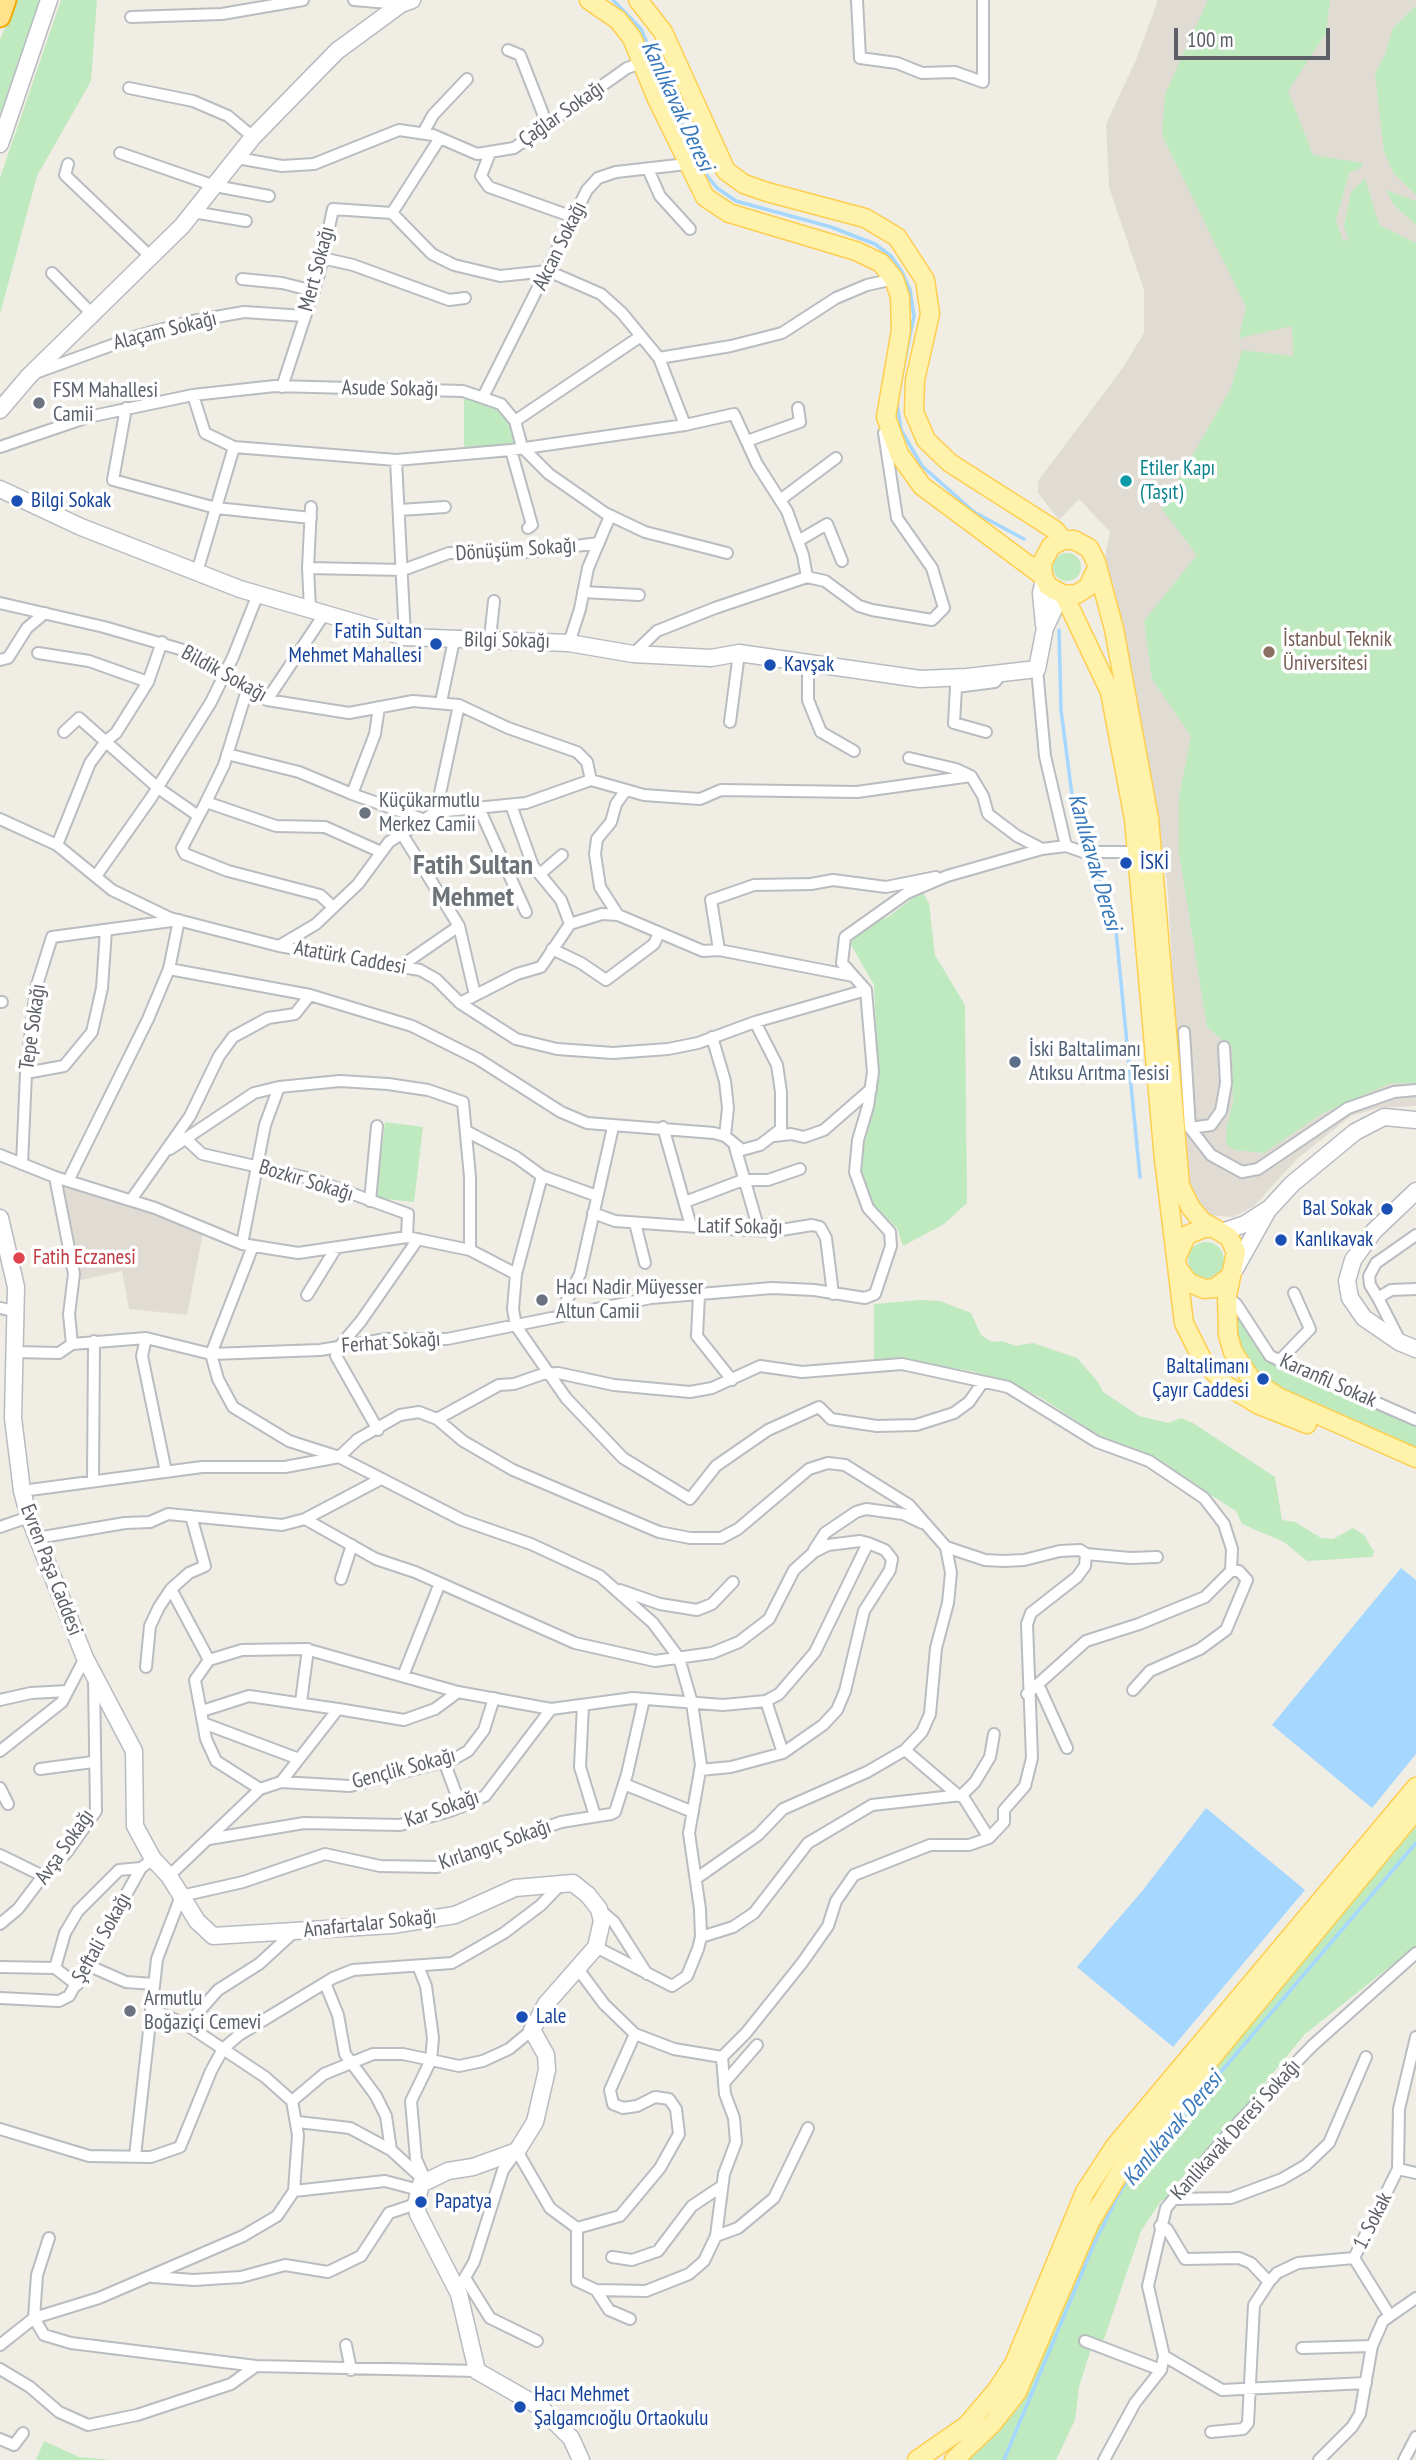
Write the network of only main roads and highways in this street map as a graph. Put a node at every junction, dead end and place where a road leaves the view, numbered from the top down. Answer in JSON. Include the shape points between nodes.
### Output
{"nodes":[{"id":1,"x":6,"y":0,"type":"edge"},
{"id":2,"x":589,"y":0,"type":"edge"},
{"id":3,"x":638,"y":0,"type":"edge"},
{"id":4,"x":0,"y":16,"type":"edge"},
{"id":5,"x":1063,"y":540,"type":"junction"},
{"id":6,"x":1097,"y":570,"type":"junction"},
{"id":7,"x":1044,"y":578,"type":"junction"},
{"id":8,"x":1063,"y":594,"type":"junction"},
{"id":9,"x":1218,"y":1230,"type":"junction"},
{"id":10,"x":1177,"y":1265,"type":"junction"},
{"id":11,"x":1233,"y":1273,"type":"junction"},
{"id":12,"x":1416,"y":1458,"type":"edge"},
{"id":13,"x":1416,"y":1471,"type":"edge"},
{"id":14,"x":1416,"y":1787,"type":"edge"},
{"id":15,"x":1416,"y":1810,"type":"edge"},
{"id":16,"x":917,"y":2460,"type":"edge"},
{"id":17,"x":954,"y":2460,"type":"edge"}],
"edges":[{"from":1,"to":4,"type":"highway"},
{"from":2,"to":7,"type":"main road","via":[[618,20],[632,37],[705,197],[729,214],[856,251],[881,263],[894,279],[901,330],[886,417],[899,454],[922,486]]},
{"from":3,"to":5,"type":"main road","via":[[663,32],[726,172],[767,192],[865,218],[897,237],[925,280],[930,314],[915,380],[914,412],[926,440],[950,463],[1055,530]]},
{"from":5,"to":6,"type":"main road","via":[[1088,548]]},
{"from":5,"to":7,"type":"main road","via":[[1046,551]]},
{"from":6,"to":8,"type":"main road","via":[[1083,592]]},
{"from":6,"to":9,"type":"main road","via":[[1114,629],[1149,819],[1181,1186],[1191,1208]]},
{"from":7,"to":8,"type":"main road"},
{"from":8,"to":10,"type":"main road","via":[[1110,692],[1138,852]]},
{"from":9,"to":10,"type":"main road","via":[[1204,1228],[1187,1235],[1177,1250]]},
{"from":9,"to":11,"type":"main road","via":[[1234,1244]]},
{"from":10,"to":11,"type":"main road","via":[[1188,1282],[1204,1289],[1214,1288]]},
{"from":10,"to":13,"type":"main road","via":[[1187,1332],[1202,1359],[1226,1385],[1259,1405]]},
{"from":11,"to":12,"type":"main road","via":[[1227,1296],[1228,1335],[1251,1379],[1278,1397]]},
{"from":14,"to":16,"type":"main road","via":[[1115,2146],[1084,2192],[1014,2364],[965,2426]]},
{"from":15,"to":17,"type":"main road","via":[[1127,2160],[1090,2222],[1017,2392]]}]}
